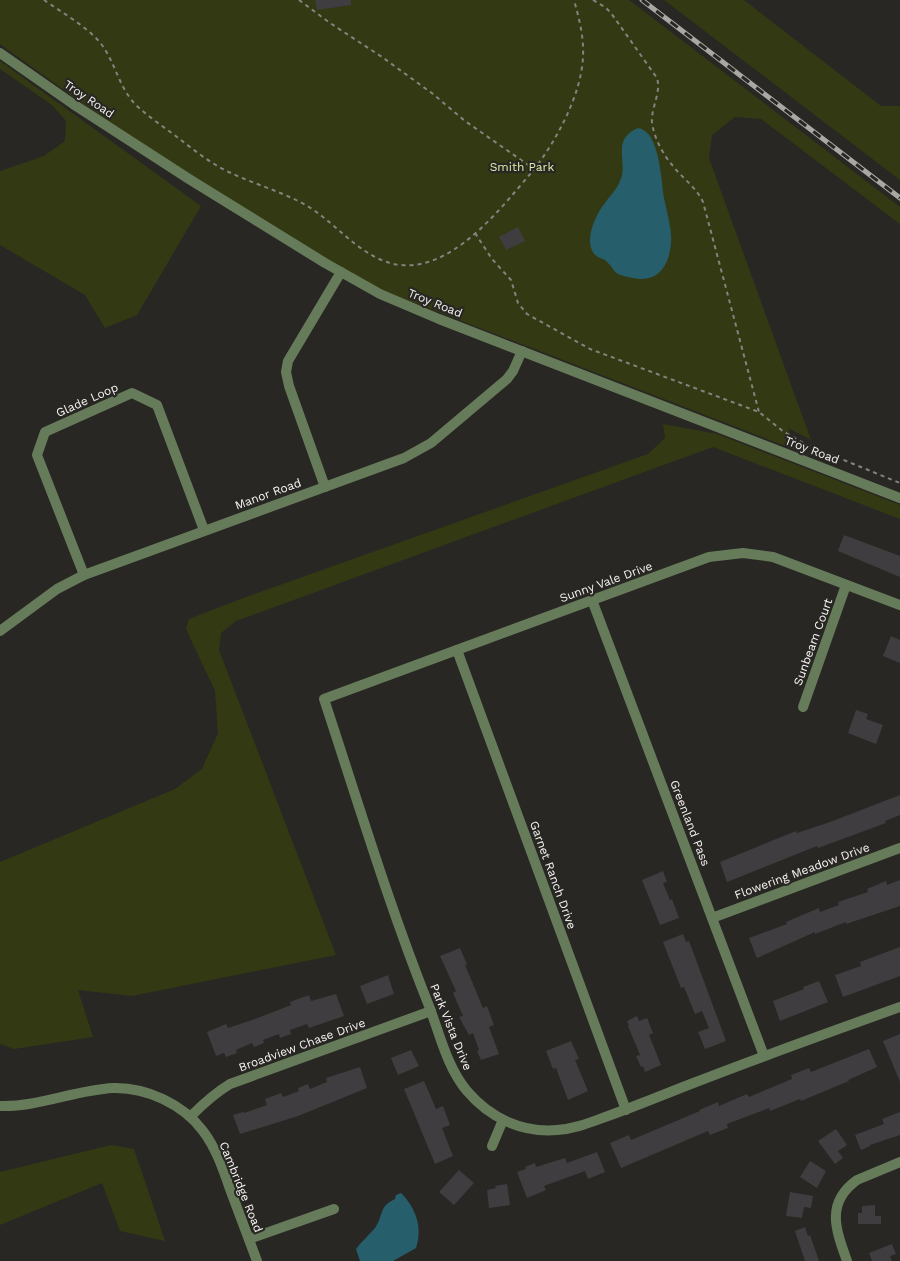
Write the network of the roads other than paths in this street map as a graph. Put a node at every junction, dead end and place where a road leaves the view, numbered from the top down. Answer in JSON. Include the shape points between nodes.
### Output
{"nodes":[{"id":1,"x":0,"y":54,"type":"edge"},
{"id":2,"x":341,"y":272,"type":"junction"},
{"id":3,"x":522,"y":351,"type":"junction"},
{"id":4,"x":325,"y":487,"type":"junction"},
{"id":5,"x":900,"y":498,"type":"edge"},
{"id":6,"x":204,"y":530,"type":"junction"},
{"id":7,"x":84,"y":575,"type":"junction"},
{"id":8,"x":846,"y":585,"type":"junction"},
{"id":9,"x":592,"y":600,"type":"junction"},
{"id":10,"x":900,"y":606,"type":"edge"},
{"id":11,"x":0,"y":631,"type":"edge"},
{"id":12,"x":457,"y":650,"type":"junction"},
{"id":13,"x":324,"y":699,"type":"joint"},
{"id":14,"x":803,"y":707,"type":"dead end"},
{"id":15,"x":900,"y":848,"type":"edge"},
{"id":16,"x":712,"y":918,"type":"junction"},
{"id":17,"x":900,"y":1007,"type":"edge"},
{"id":18,"x":430,"y":1011,"type":"junction"},
{"id":19,"x":764,"y":1056,"type":"junction"},
{"id":20,"x":0,"y":1106,"type":"edge"},
{"id":21,"x":626,"y":1110,"type":"junction"},
{"id":22,"x":191,"y":1116,"type":"junction"},
{"id":23,"x":503,"y":1120,"type":"junction"},
{"id":24,"x":492,"y":1146,"type":"dead end"},
{"id":25,"x":900,"y":1162,"type":"edge"},
{"id":26,"x":334,"y":1209,"type":"dead end"},
{"id":27,"x":249,"y":1239,"type":"junction"},
{"id":28,"x":257,"y":1261,"type":"edge"},
{"id":29,"x":847,"y":1261,"type":"edge"}],
"edges":[{"from":1,"to":2,"type":"street","name":"Troy Road","via":[[189,180]]},
{"from":2,"to":3,"type":"street","name":"Troy Road","via":[[407,306]]},
{"from":2,"to":4,"type":"street","via":[[288,361],[286,372]]},
{"from":3,"to":4,"type":"street","name":"Manor Road","via":[[507,379],[430,443],[404,458]]},
{"from":3,"to":5,"type":"street","name":"Troy Road"},
{"from":4,"to":6,"type":"street","name":"Manor Road"},
{"from":6,"to":7,"type":"street","name":"Manor Road"},
{"from":6,"to":7,"type":"street","name":"Glade Loop","via":[[157,405],[132,393],[46,432],[37,455]]},
{"from":7,"to":11,"type":"street","name":"Manor Road","via":[[57,589]]},
{"from":8,"to":9,"type":"street","name":"Sunny Vale Drive","via":[[773,557],[742,553],[709,557]]},
{"from":8,"to":10,"type":"street","name":"Sunny Vale Drive"},
{"from":8,"to":14,"type":"street","name":"Sunbeam Court"},
{"from":9,"to":12,"type":"street","name":"Sunny Vale Drive"},
{"from":9,"to":16,"type":"street","name":"Greenland Pass"},
{"from":12,"to":13,"type":"street","name":"Sunny Vale Drive"},
{"from":12,"to":21,"type":"street","name":"Garnet Ranch Drive"},
{"from":13,"to":18,"type":"street","name":"Park Vista Drive"},
{"from":15,"to":16,"type":"street","name":"Flowering Meadow Drive"},
{"from":16,"to":19,"type":"street","name":"Greenland Pass"},
{"from":17,"to":19,"type":"street","name":"Park Vista Drive"},
{"from":18,"to":22,"type":"street","name":"Broadview Chase Drive","via":[[230,1084],[205,1101]]},
{"from":18,"to":23,"type":"street","name":"Park Vista Drive","via":[[453,1070],[461,1082],[479,1104]]},
{"from":19,"to":21,"type":"street","name":"Park Vista Drive"},
{"from":20,"to":22,"type":"street","name":"Cambridge Road","via":[[28,1105],[87,1092],[130,1088],[163,1099]]},
{"from":21,"to":23,"type":"street","name":"Park Vista Drive","via":[[570,1129],[554,1131],[518,1127]]},
{"from":22,"to":27,"type":"street","name":"Cambridge Road","via":[[216,1151]]},
{"from":23,"to":24,"type":"street"},
{"from":25,"to":29,"type":"street","via":[[857,1180],[839,1200],[836,1230]]},
{"from":26,"to":27,"type":"street"},
{"from":27,"to":28,"type":"street","name":"Cambridge Road"}]}
